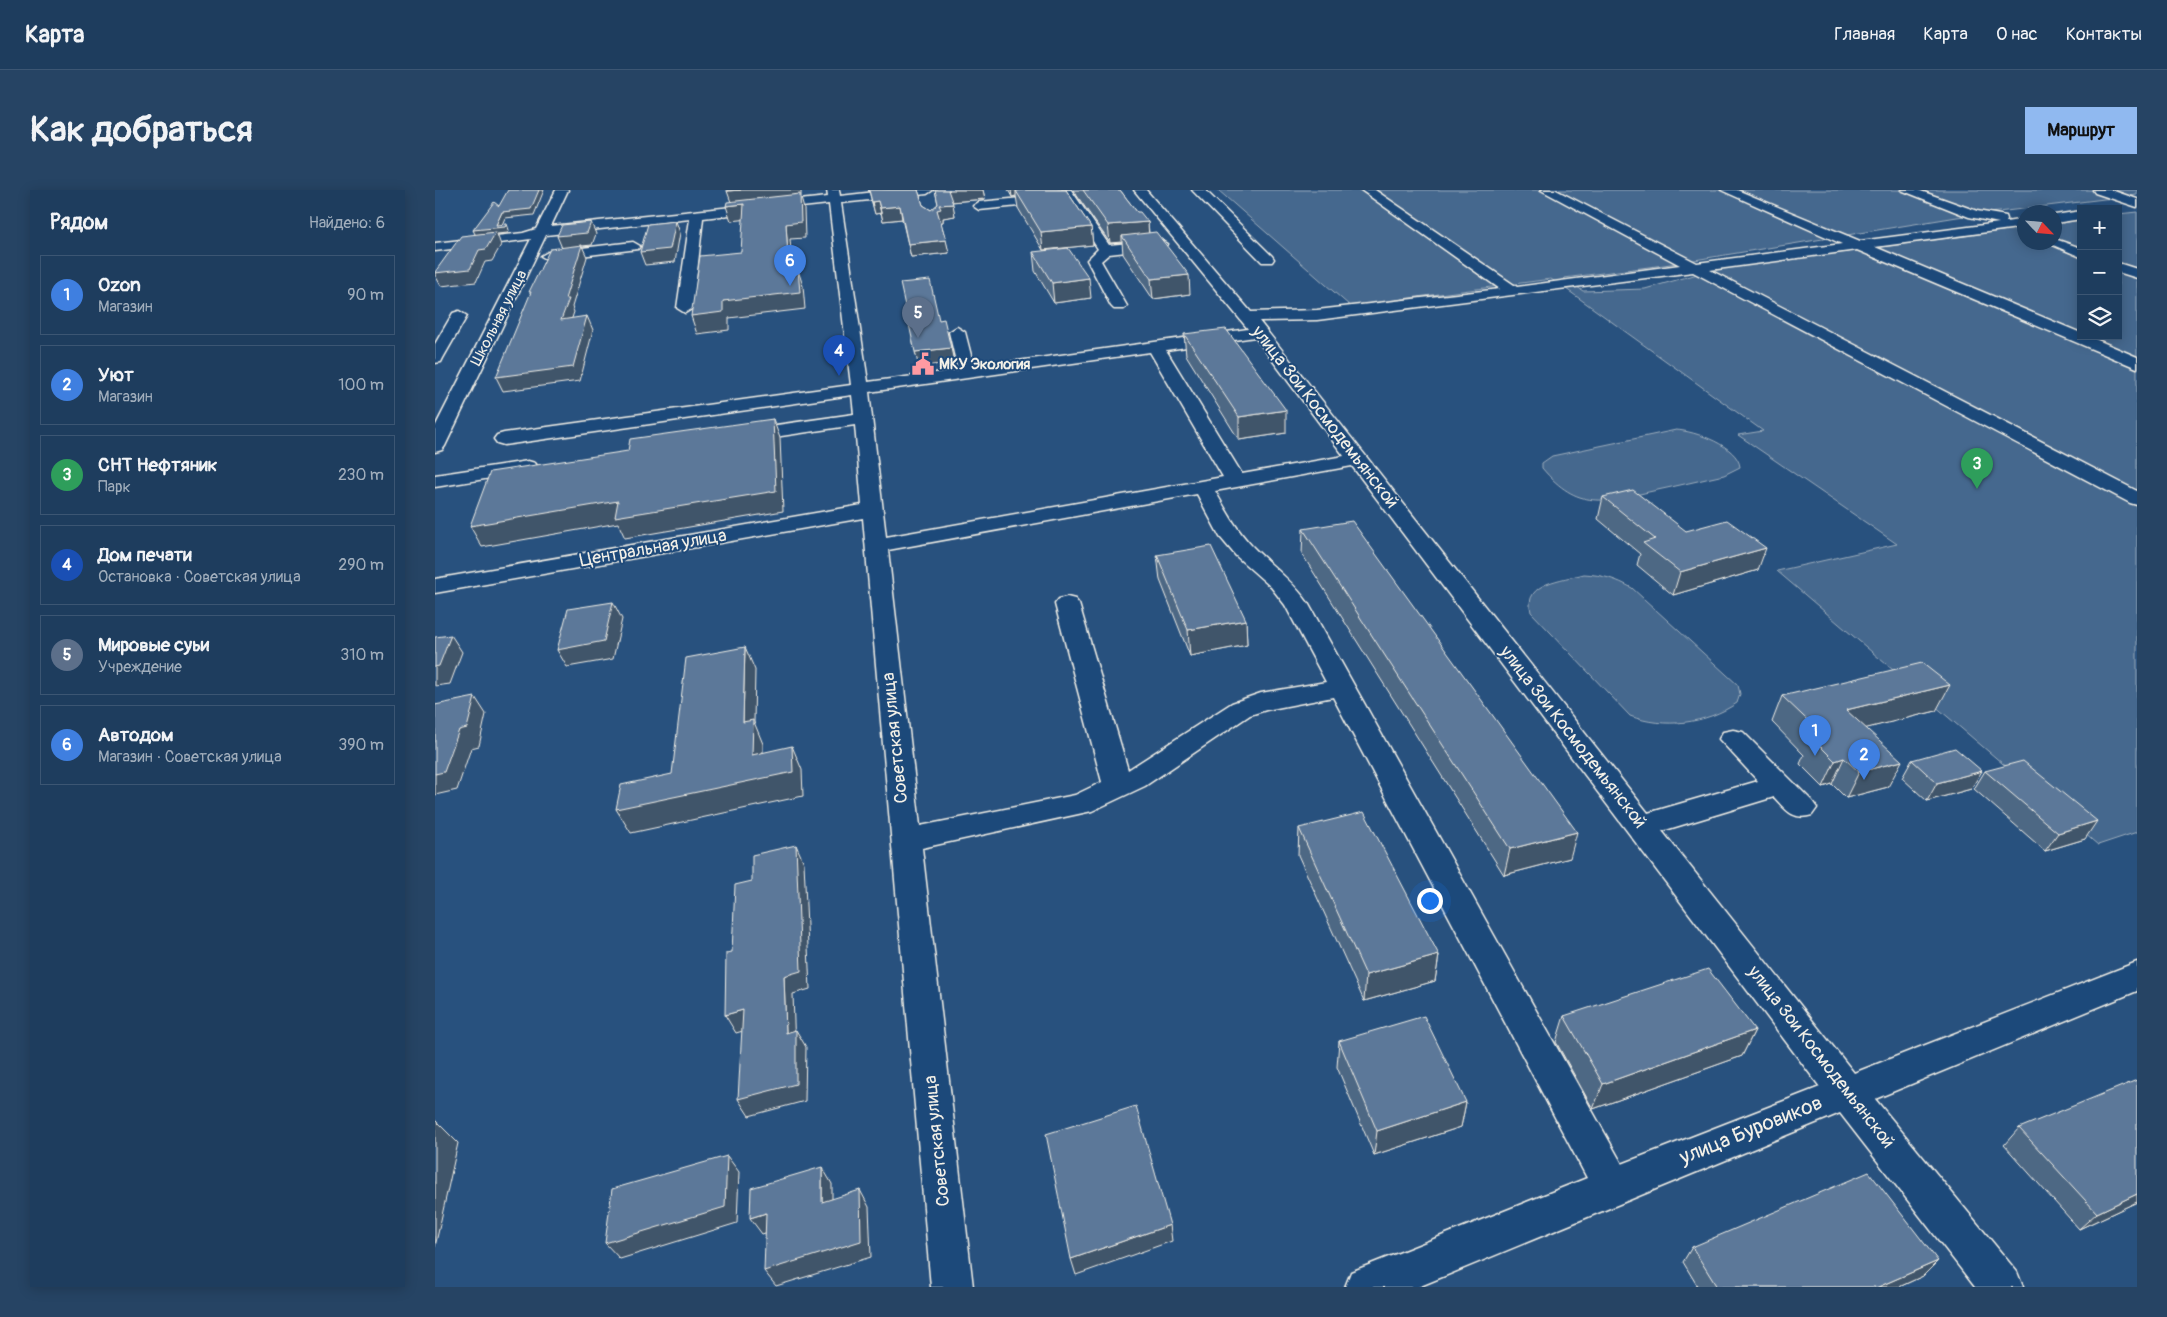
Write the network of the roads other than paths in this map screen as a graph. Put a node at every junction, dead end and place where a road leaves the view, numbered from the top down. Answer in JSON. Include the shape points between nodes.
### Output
{"nodes":[{"id":1,"x":563,"y":190,"type":"edge"},
{"id":2,"x":1140,"y":190,"type":"edge"},
{"id":3,"x":1198,"y":190,"type":"edge"},
{"id":4,"x":1367,"y":190,"type":"edge"},
{"id":5,"x":1547,"y":190,"type":"edge"},
{"id":6,"x":1727,"y":190,"type":"edge"},
{"id":7,"x":1907,"y":190,"type":"edge"},
{"id":8,"x":2099,"y":190,"type":"edge"},
{"id":9,"x":927,"y":193,"type":"edge"},
{"id":10,"x":1068,"y":194,"type":"edge"},
{"id":11,"x":834,"y":195,"type":"edge"},
{"id":12,"x":2135,"y":201,"type":"edge"},
{"id":13,"x":979,"y":206,"type":"dead end"},
{"id":14,"x":2122,"y":210,"type":"edge"},
{"id":15,"x":697,"y":214,"type":"junction"},
{"id":16,"x":2077,"y":216,"type":"edge"},
{"id":17,"x":2062,"y":218,"type":"edge"},
{"id":18,"x":2017,"y":224,"type":"edge"},
{"id":19,"x":2006,"y":225,"type":"junction"},
{"id":20,"x":2017,"y":229,"type":"edge"},
{"id":21,"x":544,"y":231,"type":"junction"},
{"id":22,"x":1183,"y":242,"type":"junction"},
{"id":23,"x":633,"y":246,"type":"dead end"},
{"id":24,"x":1858,"y":246,"type":"junction"},
{"id":25,"x":2062,"y":246,"type":"edge"},
{"id":26,"x":435,"y":247,"type":"edge"},
{"id":27,"x":1105,"y":250,"type":"junction"},
{"id":28,"x":2077,"y":251,"type":"edge"},
{"id":29,"x":529,"y":258,"type":"junction"},
{"id":30,"x":1267,"y":259,"type":"dead end"},
{"id":31,"x":1696,"y":268,"type":"junction"},
{"id":32,"x":2122,"y":268,"type":"edge"},
{"id":33,"x":2137,"y":274,"type":"edge"},
{"id":34,"x":1514,"y":292,"type":"junction"},
{"id":35,"x":1119,"y":306,"type":"dead end"},
{"id":36,"x":685,"y":308,"type":"dead end"},
{"id":37,"x":459,"y":316,"type":"dead end"},
{"id":38,"x":1253,"y":324,"type":"junction"},
{"id":39,"x":957,"y":332,"type":"dead end"},
{"id":40,"x":1155,"y":346,"type":"junction"},
{"id":41,"x":435,"y":358,"type":"edge"},
{"id":42,"x":2137,"y":363,"type":"edge"},
{"id":43,"x":967,"y":372,"type":"junction"},
{"id":44,"x":860,"y":387,"type":"junction"},
{"id":45,"x":462,"y":392,"type":"junction"},
{"id":46,"x":444,"y":395,"type":"dead end"},
{"id":47,"x":863,"y":418,"type":"junction"},
{"id":48,"x":727,"y":438,"type":"edge"},
{"id":49,"x":504,"y":439,"type":"dead end"},
{"id":50,"x":435,"y":446,"type":"edge"},
{"id":51,"x":1358,"y":459,"type":"junction"},
{"id":52,"x":542,"y":465,"type":"edge"},
{"id":53,"x":435,"y":481,"type":"edge"},
{"id":54,"x":1236,"y":481,"type":"junction"},
{"id":55,"x":1203,"y":487,"type":"junction"},
{"id":56,"x":2137,"y":499,"type":"edge"},
{"id":57,"x":872,"y":510,"type":"junction"},
{"id":58,"x":875,"y":545,"type":"junction"},
{"id":59,"x":435,"y":586,"type":"edge"},
{"id":60,"x":1067,"y":604,"type":"dead end"},
{"id":61,"x":1341,"y":687,"type":"junction"},
{"id":62,"x":1733,"y":739,"type":"dead end"},
{"id":63,"x":1780,"y":785,"type":"junction"},
{"id":64,"x":1118,"y":787,"type":"junction"},
{"id":65,"x":1802,"y":808,"type":"dead end"},
{"id":66,"x":1641,"y":826,"type":"junction"},
{"id":67,"x":906,"y":840,"type":"junction"},
{"id":68,"x":2137,"y":976,"type":"edge"},
{"id":69,"x":1847,"y":1092,"type":"junction"},
{"id":70,"x":1613,"y":1187,"type":"junction"},
{"id":71,"x":952,"y":1287,"type":"edge"},
{"id":72,"x":1366,"y":1287,"type":"edge"},
{"id":73,"x":2002,"y":1287,"type":"edge"}],
"edges":[{"from":1,"to":21,"type":"street","name":"Школьная улица"},
{"from":2,"to":22,"type":"street","name":"улица Зои Космодемьянской"},
{"from":3,"to":30,"type":"street"},
{"from":4,"to":34,"type":"street"},
{"from":5,"to":31,"type":"street"},
{"from":6,"to":24,"type":"street"},
{"from":7,"to":19,"type":"street","via":[[1974,214],[2005,221]]},
{"from":8,"to":12,"type":"street"},
{"from":9,"to":11,"type":"street"},
{"from":10,"to":13,"type":"street"},
{"from":10,"to":27,"type":"street"},
{"from":11,"to":15,"type":"street"},
{"from":11,"to":44,"type":"street","name":"Советская улица"},
{"from":12,"to":14,"type":"street"},
{"from":15,"to":21,"type":"street"},
{"from":15,"to":36,"type":"street"},
{"from":16,"to":17,"type":"street"},
{"from":18,"to":19,"type":"street"},
{"from":19,"to":20,"type":"street"},
{"from":19,"to":24,"type":"street"},
{"from":21,"to":26,"type":"street","via":[[524,237]]},
{"from":21,"to":29,"type":"street","name":"Школьная улица"},
{"from":22,"to":27,"type":"street"},
{"from":22,"to":38,"type":"street","name":"улица Зои Космодемьянской"},
{"from":23,"to":29,"type":"street"},
{"from":24,"to":31,"type":"street"},
{"from":24,"to":42,"type":"street"},
{"from":25,"to":28,"type":"street"},
{"from":27,"to":35,"type":"street","via":[[1094,260]]},
{"from":29,"to":45,"type":"street","name":"Школьная улица"},
{"from":31,"to":34,"type":"street"},
{"from":31,"to":56,"type":"street"},
{"from":32,"to":33,"type":"street"},
{"from":34,"to":38,"type":"street"},
{"from":37,"to":41,"type":"street"},
{"from":38,"to":40,"type":"street"},
{"from":38,"to":51,"type":"street","name":"улица Зои Космодемьянской"},
{"from":39,"to":43,"type":"street"},
{"from":40,"to":43,"type":"street"},
{"from":40,"to":54,"type":"street"},
{"from":43,"to":44,"type":"street"},
{"from":44,"to":47,"type":"street","name":"Советская улица"},
{"from":44,"to":49,"type":"street"},
{"from":45,"to":46,"type":"street"},
{"from":45,"to":50,"type":"street","name":"Школьная улица"},
{"from":47,"to":48,"type":"street"},
{"from":47,"to":57,"type":"street","name":"Советская улица"},
{"from":51,"to":54,"type":"street"},
{"from":51,"to":66,"type":"street","name":"улица Зои Космодемьянской"},
{"from":52,"to":53,"type":"street"},
{"from":54,"to":55,"type":"street"},
{"from":55,"to":58,"type":"street"},
{"from":55,"to":61,"type":"street","via":[[1228,532],[1296,603]]},
{"from":57,"to":58,"type":"street","name":"Советская улица"},
{"from":57,"to":59,"type":"street","name":"Центральная улица"},
{"from":58,"to":67,"type":"street","name":"Советская улица"},
{"from":60,"to":64,"type":"street"},
{"from":61,"to":64,"type":"street","via":[[1261,702],[1241,709]]},
{"from":61,"to":70,"type":"street"},
{"from":62,"to":63,"type":"street"},
{"from":63,"to":65,"type":"street"},
{"from":63,"to":66,"type":"street"},
{"from":64,"to":67,"type":"street","via":[[1082,804]]},
{"from":66,"to":69,"type":"street","name":"улица Зои Космодемьянской"},
{"from":67,"to":71,"type":"street","name":"Советская улица"},
{"from":68,"to":69,"type":"street","name":"улица Буровиков"},
{"from":69,"to":70,"type":"street","name":"улица Буровиков"},
{"from":69,"to":73,"type":"street","name":"улица Зои Космодемьянской"},
{"from":70,"to":72,"type":"street","name":"улица Буровиков"}]}
